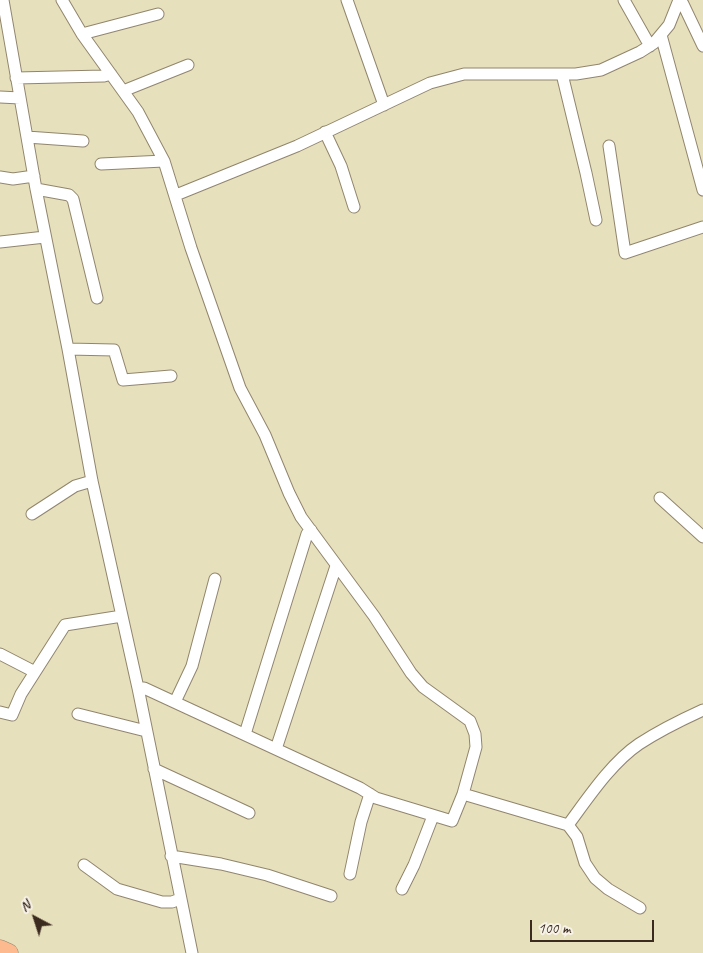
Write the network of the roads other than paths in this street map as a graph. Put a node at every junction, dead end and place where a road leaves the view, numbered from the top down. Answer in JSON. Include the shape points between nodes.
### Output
{"nodes":[{"id":1,"x":3,"y":0,"type":"edge"},
{"id":2,"x":62,"y":0,"type":"edge"},
{"id":3,"x":347,"y":0,"type":"edge"},
{"id":4,"x":624,"y":0,"type":"edge"},
{"id":5,"x":679,"y":1,"type":"edge"},
{"id":6,"x":158,"y":14,"type":"dead end"},
{"id":7,"x":82,"y":34,"type":"junction"},
{"id":8,"x":4,"y":35,"type":"edge"},
{"id":9,"x":661,"y":35,"type":"junction"},
{"id":10,"x":650,"y":46,"type":"junction"},
{"id":11,"x":703,"y":46,"type":"edge"},
{"id":12,"x":188,"y":65,"type":"dead end"},
{"id":13,"x":111,"y":74,"type":"junction"},
{"id":14,"x":562,"y":74,"type":"junction"},
{"id":15,"x":16,"y":78,"type":"junction"},
{"id":16,"x":123,"y":90,"type":"junction"},
{"id":17,"x":0,"y":98,"type":"edge"},
{"id":18,"x":20,"y":98,"type":"junction"},
{"id":19,"x":384,"y":105,"type":"junction"},
{"id":20,"x":325,"y":132,"type":"junction"},
{"id":21,"x":27,"y":137,"type":"junction"},
{"id":22,"x":83,"y":141,"type":"dead end"},
{"id":23,"x":609,"y":146,"type":"dead end"},
{"id":24,"x":164,"y":161,"type":"junction"},
{"id":25,"x":102,"y":164,"type":"dead end"},
{"id":26,"x":34,"y":176,"type":"junction"},
{"id":27,"x":0,"y":178,"type":"edge"},
{"id":28,"x":36,"y":189,"type":"junction"},
{"id":29,"x":703,"y":190,"type":"edge"},
{"id":30,"x":176,"y":195,"type":"junction"},
{"id":31,"x":354,"y":207,"type":"dead end"},
{"id":32,"x":596,"y":220,"type":"dead end"},
{"id":33,"x":703,"y":227,"type":"edge"},
{"id":34,"x":45,"y":237,"type":"junction"},
{"id":35,"x":0,"y":242,"type":"edge"},
{"id":36,"x":97,"y":298,"type":"dead end"},
{"id":37,"x":68,"y":349,"type":"junction"},
{"id":38,"x":171,"y":376,"type":"dead end"},
{"id":39,"x":92,"y":481,"type":"junction"},
{"id":40,"x":660,"y":498,"type":"dead end"},
{"id":41,"x":32,"y":514,"type":"dead end"},
{"id":42,"x":310,"y":530,"type":"junction"},
{"id":43,"x":703,"y":537,"type":"edge"},
{"id":44,"x":336,"y":566,"type":"junction"},
{"id":45,"x":215,"y":579,"type":"dead end"},
{"id":46,"x":122,"y":616,"type":"junction"},
{"id":47,"x":0,"y":654,"type":"edge"},
{"id":48,"x":36,"y":672,"type":"junction"},
{"id":49,"x":138,"y":688,"type":"junction"},
{"id":50,"x":175,"y":702,"type":"junction"},
{"id":51,"x":703,"y":710,"type":"edge"},
{"id":52,"x":0,"y":712,"type":"edge"},
{"id":53,"x":78,"y":714,"type":"dead end"},
{"id":54,"x":146,"y":731,"type":"junction"},
{"id":55,"x":245,"y":734,"type":"junction"},
{"id":56,"x":276,"y":749,"type":"junction"},
{"id":57,"x":154,"y":769,"type":"junction"},
{"id":58,"x":370,"y":794,"type":"junction"},
{"id":59,"x":462,"y":794,"type":"junction"},
{"id":60,"x":249,"y":813,"type":"dead end"},
{"id":61,"x":433,"y":816,"type":"junction"},
{"id":62,"x":568,"y":825,"type":"junction"},
{"id":63,"x":171,"y":856,"type":"junction"},
{"id":64,"x":84,"y":865,"type":"dead end"},
{"id":65,"x":350,"y":874,"type":"dead end"},
{"id":66,"x":402,"y":889,"type":"dead end"},
{"id":67,"x":331,"y":896,"type":"dead end"},
{"id":68,"x":180,"y":899,"type":"junction"},
{"id":69,"x":640,"y":908,"type":"dead end"},
{"id":70,"x":0,"y":948,"type":"edge"},
{"id":71,"x":9,"y":953,"type":"edge"},
{"id":72,"x":192,"y":953,"type":"edge"}],
"edges":[{"from":1,"to":8,"type":"street"},
{"from":2,"to":7,"type":"street"},
{"from":3,"to":19,"type":"street"},
{"from":4,"to":10,"type":"street"},
{"from":5,"to":9,"type":"street"},
{"from":5,"to":11,"type":"street"},
{"from":6,"to":7,"type":"street"},
{"from":7,"to":13,"type":"street"},
{"from":8,"to":15,"type":"street"},
{"from":9,"to":10,"type":"street"},
{"from":9,"to":29,"type":"street"},
{"from":10,"to":14,"type":"street","via":[[601,70]]},
{"from":12,"to":16,"type":"street"},
{"from":13,"to":15,"type":"street"},
{"from":13,"to":16,"type":"street"},
{"from":14,"to":19,"type":"street","via":[[464,74],[430,83]]},
{"from":14,"to":32,"type":"street"},
{"from":15,"to":18,"type":"street"},
{"from":16,"to":24,"type":"street"},
{"from":17,"to":18,"type":"street"},
{"from":18,"to":21,"type":"street"},
{"from":19,"to":20,"type":"street"},
{"from":20,"to":30,"type":"street"},
{"from":20,"to":31,"type":"street","via":[[341,166]]},
{"from":21,"to":22,"type":"street"},
{"from":21,"to":26,"type":"street"},
{"from":23,"to":33,"type":"street","via":[[625,253]]},
{"from":24,"to":25,"type":"street"},
{"from":24,"to":30,"type":"street"},
{"from":26,"to":27,"type":"street"},
{"from":26,"to":28,"type":"street"},
{"from":28,"to":34,"type":"street"},
{"from":28,"to":36,"type":"street","via":[[69,195],[73,199]]},
{"from":30,"to":42,"type":"street","via":[[240,388]]},
{"from":34,"to":35,"type":"street"},
{"from":34,"to":37,"type":"street"},
{"from":37,"to":38,"type":"street","via":[[114,350],[123,380]]},
{"from":37,"to":39,"type":"street"},
{"from":39,"to":41,"type":"street","via":[[75,486]]},
{"from":39,"to":46,"type":"street"},
{"from":40,"to":43,"type":"street"},
{"from":42,"to":44,"type":"street"},
{"from":42,"to":55,"type":"street"},
{"from":44,"to":56,"type":"street"},
{"from":44,"to":59,"type":"street","via":[[423,687],[470,721],[476,748]]},
{"from":45,"to":50,"type":"street","via":[[192,666]]},
{"from":46,"to":48,"type":"street","via":[[65,625]]},
{"from":46,"to":49,"type":"street"},
{"from":47,"to":48,"type":"street"},
{"from":48,"to":52,"type":"street","via":[[12,714]]},
{"from":49,"to":50,"type":"street"},
{"from":49,"to":54,"type":"street"},
{"from":50,"to":55,"type":"street"},
{"from":51,"to":62,"type":"street","via":[[638,745],[608,773]]},
{"from":53,"to":54,"type":"street"},
{"from":54,"to":57,"type":"street"},
{"from":55,"to":56,"type":"street"},
{"from":56,"to":58,"type":"street"},
{"from":57,"to":60,"type":"street"},
{"from":57,"to":63,"type":"street"},
{"from":58,"to":61,"type":"street"},
{"from":58,"to":65,"type":"street"},
{"from":59,"to":61,"type":"street","via":[[452,821]]},
{"from":59,"to":62,"type":"street"},
{"from":61,"to":66,"type":"street"},
{"from":62,"to":69,"type":"street","via":[[577,837],[585,863],[595,878]]},
{"from":63,"to":67,"type":"street","via":[[267,874]]},
{"from":63,"to":68,"type":"street"},
{"from":64,"to":68,"type":"street","via":[[117,889],[162,902]]},
{"from":68,"to":72,"type":"street"},
{"from":70,"to":71,"type":"highway"}]}
